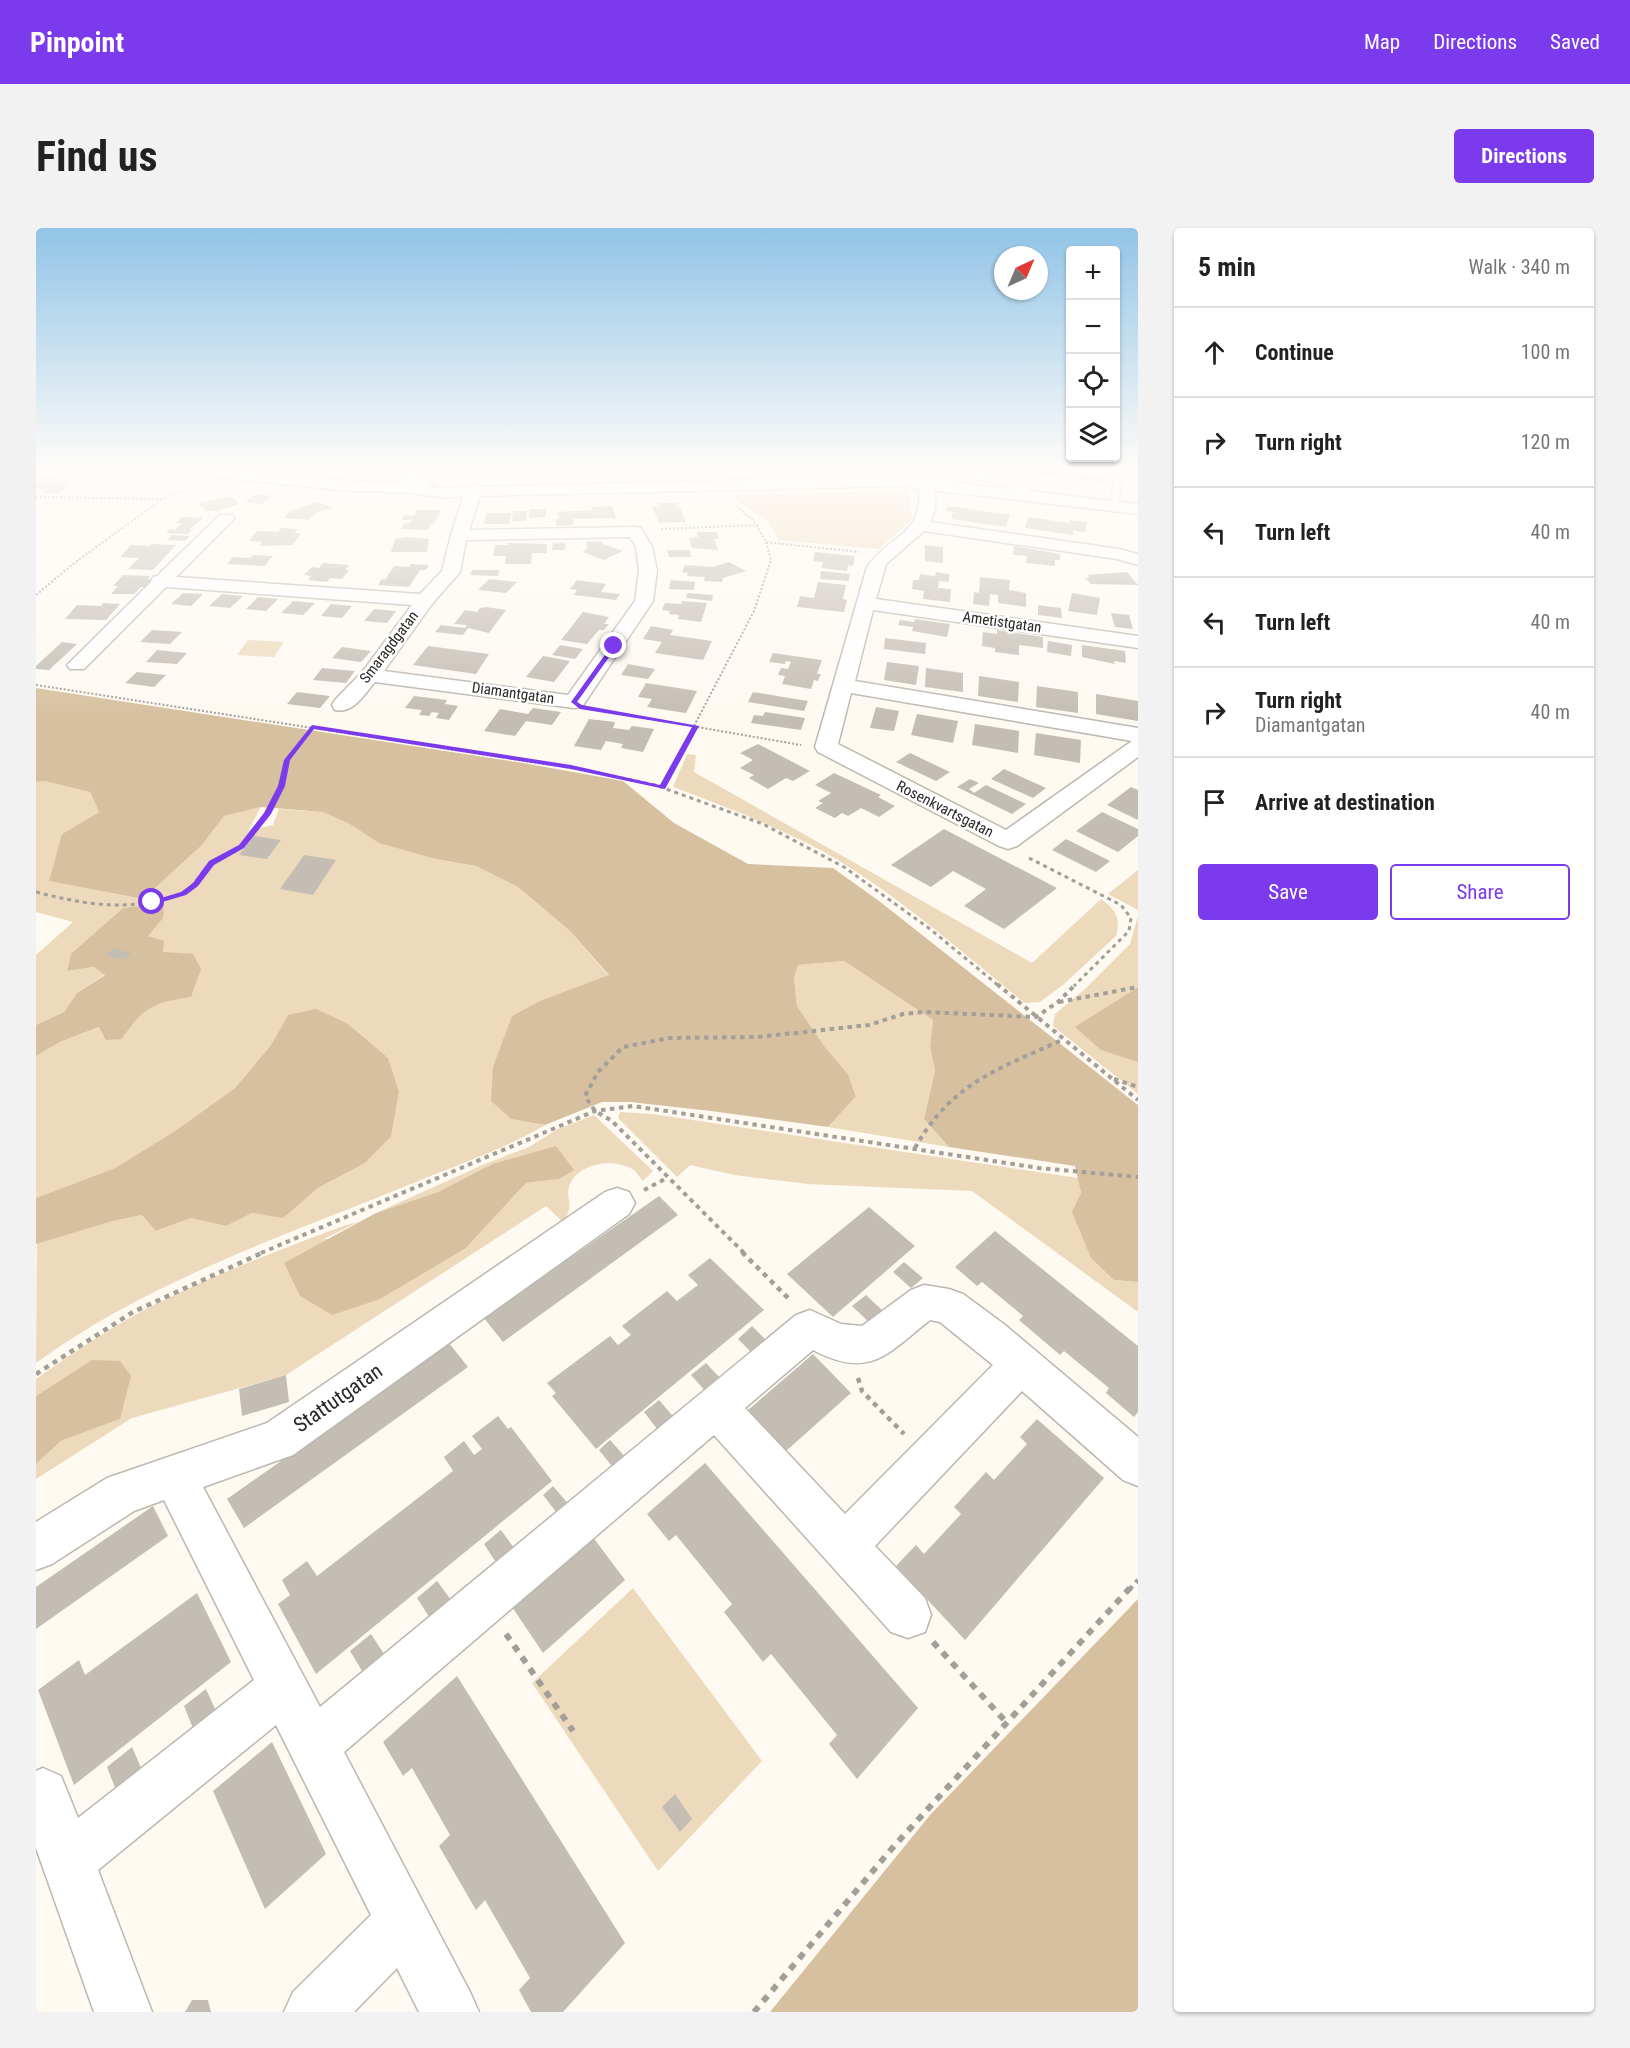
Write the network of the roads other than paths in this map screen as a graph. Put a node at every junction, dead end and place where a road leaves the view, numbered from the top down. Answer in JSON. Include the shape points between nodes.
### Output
{"nodes":[{"id":1,"x":192,"y":550,"type":"edge"},
{"id":2,"x":456,"y":550,"type":"edge"},
{"id":3,"x":645,"y":550,"type":"edge"},
{"id":4,"x":893,"y":550,"type":"edge"},
{"id":5,"x":1093,"y":550,"type":"edge"},
{"id":6,"x":1138,"y":560,"type":"edge"},
{"id":7,"x":159,"y":581,"type":"junction"},
{"id":8,"x":425,"y":600,"type":"junction"},
{"id":9,"x":865,"y":603,"type":"junction"},
{"id":10,"x":1138,"y":642,"type":"edge"},
{"id":11,"x":76,"y":664,"type":"dead end"},
{"id":12,"x":370,"y":675,"type":"junction"},
{"id":13,"x":844,"y":687,"type":"junction"},
{"id":14,"x":343,"y":705,"type":"dead end"},
{"id":15,"x":1138,"y":735,"type":"edge"},
{"id":16,"x":1138,"y":746,"type":"edge"},
{"id":17,"x":617,"y":1203,"type":"dead end"},
{"id":18,"x":1021,"y":1364,"type":"junction"},
{"id":19,"x":716,"y":1407,"type":"junction"},
{"id":20,"x":1138,"y":1465,"type":"edge"},
{"id":21,"x":174,"y":1475,"type":"junction"},
{"id":22,"x":844,"y":1545,"type":"junction"},
{"id":23,"x":36,"y":1548,"type":"edge"},
{"id":24,"x":908,"y":1615,"type":"road end"},
{"id":25,"x":283,"y":1688,"type":"junction"},
{"id":26,"x":312,"y":1746,"type":"junction"},
{"id":27,"x":44,"y":1794,"type":"dead end"},
{"id":28,"x":67,"y":1860,"type":"junction"},
{"id":29,"x":403,"y":1921,"type":"junction"},
{"id":30,"x":123,"y":2012,"type":"edge"},
{"id":31,"x":313,"y":2012,"type":"edge"},
{"id":32,"x":450,"y":2012,"type":"edge"}],
"edges":[{"from":1,"to":7,"type":"street"},
{"from":2,"to":8,"type":"street","name":"Smaragdgatan","via":[[451,572]]},
{"from":3,"to":12,"type":"street","name":"Diamantgatan","via":[[648,570],[644,601],[574,702]]},
{"from":4,"to":9,"type":"street","via":[[876,567]]},
{"from":5,"to":6,"type":"street"},
{"from":7,"to":8,"type":"street"},
{"from":7,"to":11,"type":"street"},
{"from":8,"to":12,"type":"street","name":"Smaragdgatan"},
{"from":9,"to":10,"type":"street","name":"Ametistgatan"},
{"from":9,"to":13,"type":"street"},
{"from":12,"to":14,"type":"street","name":"Smaragdgatan"},
{"from":13,"to":15,"type":"street"},
{"from":13,"to":16,"type":"street","name":"Rosenkvartsgatan","via":[[826,747],[1008,841]]},
{"from":17,"to":21,"type":"street","name":"Stattutgatan","via":[[278,1440]]},
{"from":18,"to":19,"type":"street","via":[[949,1306],[924,1302],[868,1344],[823,1335]]},
{"from":18,"to":20,"type":"street"},
{"from":18,"to":22,"type":"street"},
{"from":19,"to":22,"type":"street"},
{"from":19,"to":26,"type":"street"},
{"from":21,"to":23,"type":"street","name":"Stattutgatan","via":[[122,1493]]},
{"from":21,"to":25,"type":"street"},
{"from":22,"to":24,"type":"street"},
{"from":25,"to":26,"type":"street"},
{"from":25,"to":28,"type":"street"},
{"from":26,"to":29,"type":"street"},
{"from":27,"to":28,"type":"street"},
{"from":28,"to":30,"type":"street"},
{"from":29,"to":31,"type":"street"},
{"from":29,"to":32,"type":"street"}]}
